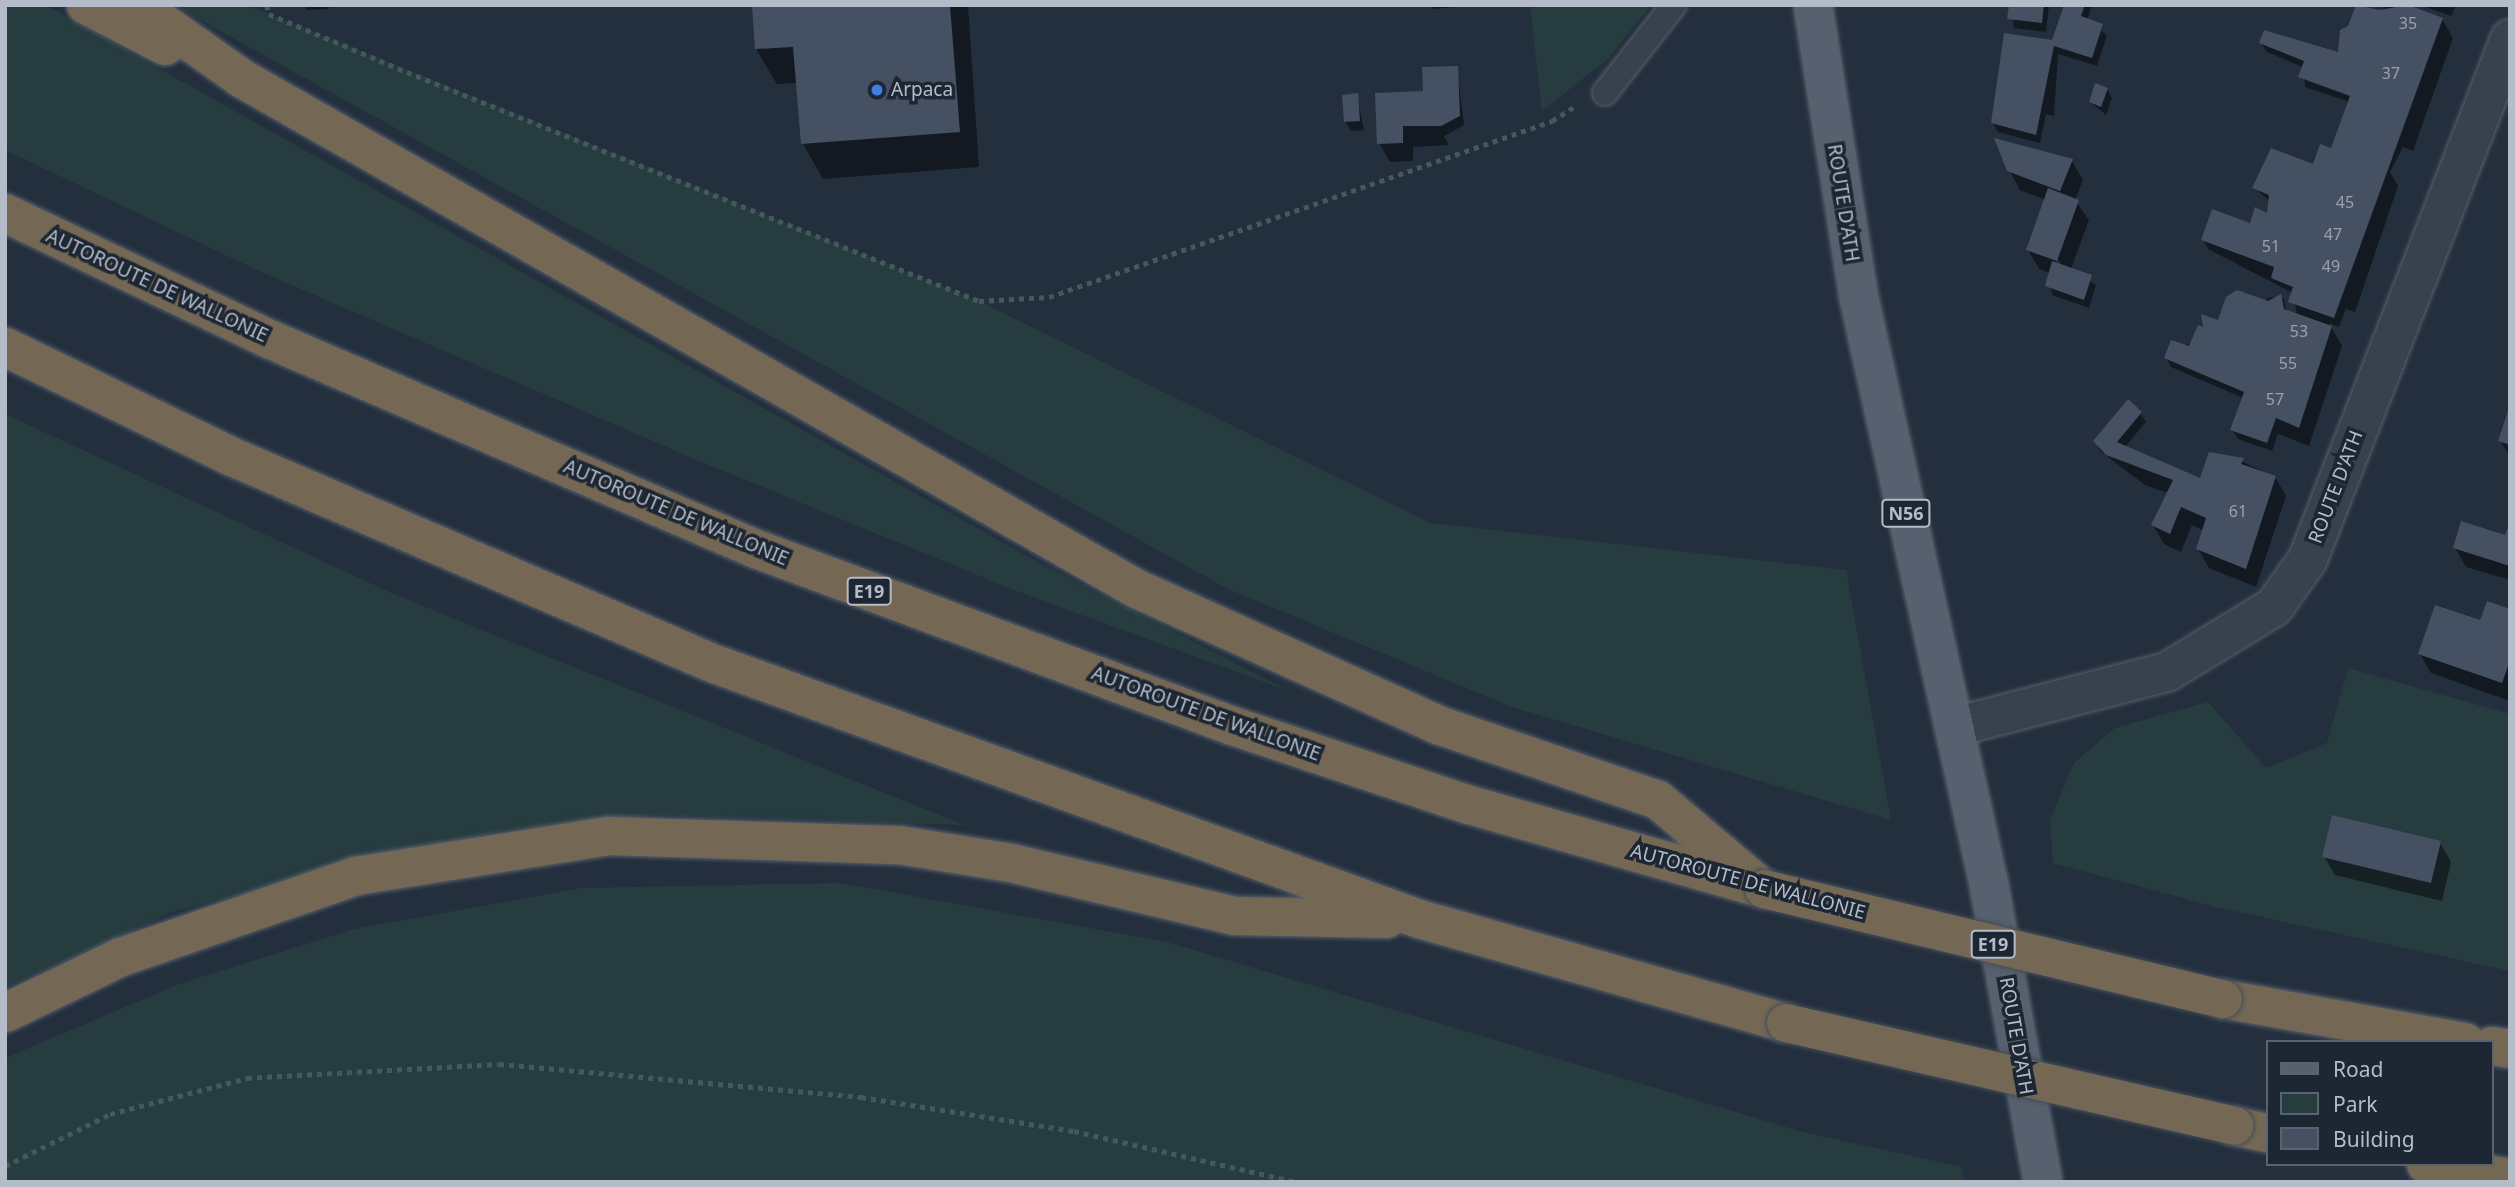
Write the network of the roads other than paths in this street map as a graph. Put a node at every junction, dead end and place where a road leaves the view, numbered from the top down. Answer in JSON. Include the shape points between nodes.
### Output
{"nodes":[{"id":1,"x":86,"y":5,"type":"edge"},
{"id":2,"x":138,"y":5,"type":"edge"},
{"id":3,"x":1674,"y":5,"type":"edge"},
{"id":4,"x":1813,"y":5,"type":"edge"},
{"id":5,"x":2510,"y":39,"type":"edge"},
{"id":6,"x":241,"y":78,"type":"junction"},
{"id":7,"x":1605,"y":93,"type":"road end"},
{"id":8,"x":5,"y":213,"type":"edge"},
{"id":9,"x":5,"y":347,"type":"edge"},
{"id":10,"x":1954,"y":727,"type":"junction"},
{"id":11,"x":1764,"y":889,"type":"junction"},
{"id":12,"x":1419,"y":919,"type":"junction"},
{"id":13,"x":5,"y":1013,"type":"edge"},
{"id":14,"x":2454,"y":1040,"type":"edge"},
{"id":15,"x":2251,"y":1129,"type":"edge"},
{"id":16,"x":2438,"y":1166,"type":"edge"},
{"id":17,"x":2510,"y":1178,"type":"edge"},
{"id":18,"x":2043,"y":1182,"type":"edge"}],
"edges":[{"from":1,"to":6,"type":"highway"},
{"from":2,"to":6,"type":"highway"},
{"from":3,"to":7,"type":"lane"},
{"from":4,"to":10,"type":"main road","name":"ROUTE D'ATH","number":"N56","via":[[1859,298]]},
{"from":5,"to":10,"type":"street","name":"ROUTE D'ATH","via":[[2308,559],[2274,607],[2167,672]]},
{"from":6,"to":11,"type":"highway","via":[[1137,589],[1438,725],[1658,800]]},
{"from":8,"to":11,"type":"highway","name":"AUTOROUTE DE WALLONIE","number":"E19","via":[[269,339],[756,549],[1230,725],[1466,804]]},
{"from":9,"to":12,"type":"highway","via":[[230,456],[712,663]]},
{"from":10,"to":18,"type":"main road","name":"ROUTE D'ATH","number":"N56"},
{"from":11,"to":14,"type":"highway","name":"AUTOROUTE DE WALLONIE","number":"E19","bridge":true,"via":[[2223,999]]},
{"from":12,"to":13,"type":"highway","via":[[1235,916],[1011,863],[899,845],[608,836],[356,876],[121,957]]},
{"from":12,"to":15,"type":"highway","bridge":true,"via":[[1786,1023]]},
{"from":16,"to":17,"type":"highway"}]}
